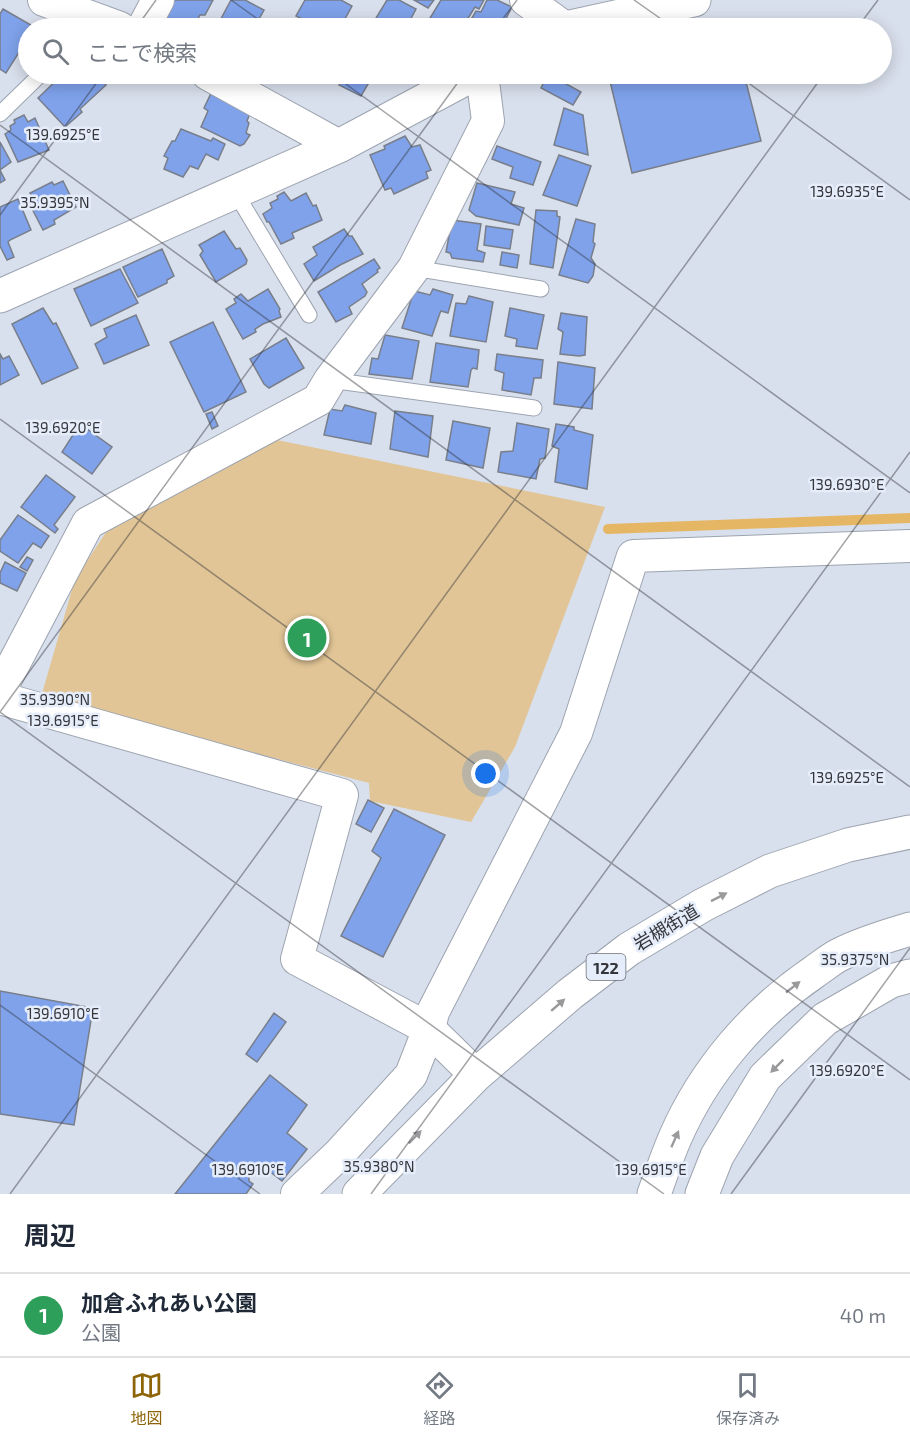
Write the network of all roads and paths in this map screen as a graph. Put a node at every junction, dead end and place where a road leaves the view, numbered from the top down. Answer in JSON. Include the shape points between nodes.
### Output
{"nodes":[{"id":1,"x":158,"y":0,"type":"edge"},
{"id":2,"x":526,"y":0,"type":"edge"},
{"id":3,"x":694,"y":0,"type":"edge"},
{"id":4,"x":148,"y":18,"type":"edge"},
{"id":5,"x":575,"y":18,"type":"edge"},
{"id":6,"x":591,"y":18,"type":"edge"},
{"id":7,"x":31,"y":84,"type":"edge"},
{"id":8,"x":226,"y":84,"type":"edge"},
{"id":9,"x":455,"y":84,"type":"edge"},
{"id":10,"x":483,"y":84,"type":"edge"},
{"id":11,"x":0,"y":114,"type":"edge"},
{"id":12,"x":339,"y":146,"type":"junction"},
{"id":13,"x":235,"y":192,"type":"junction"},
{"id":14,"x":414,"y":268,"type":"junction"},
{"id":15,"x":541,"y":289,"type":"dead end"},
{"id":16,"x":0,"y":296,"type":"edge"},
{"id":17,"x":309,"y":315,"type":"dead end"},
{"id":18,"x":330,"y":380,"type":"junction"},
{"id":19,"x":534,"y":408,"type":"dead end"},
{"id":20,"x":910,"y":546,"type":"edge"},
{"id":21,"x":0,"y":690,"type":"edge"},
{"id":22,"x":0,"y":698,"type":"edge"},
{"id":23,"x":910,"y":832,"type":"edge"},
{"id":24,"x":910,"y":929,"type":"edge"},
{"id":25,"x":910,"y":976,"type":"edge"},
{"id":26,"x":429,"y":1029,"type":"junction"},
{"id":27,"x":476,"y":1075,"type":"junction"},
{"id":28,"x":297,"y":1194,"type":"edge"},
{"id":29,"x":359,"y":1194,"type":"edge"},
{"id":30,"x":654,"y":1194,"type":"edge"},
{"id":31,"x":702,"y":1194,"type":"edge"}],
"edges":[{"from":1,"to":4,"type":"street"},
{"from":2,"to":5,"type":"street"},
{"from":3,"to":6,"type":"main road"},
{"from":7,"to":11,"type":"lane"},
{"from":8,"to":12,"type":"street"},
{"from":9,"to":12,"type":"main road"},
{"from":10,"to":14,"type":"street","via":[[488,121]]},
{"from":12,"to":13,"type":"main road"},
{"from":13,"to":16,"type":"main road"},
{"from":13,"to":17,"type":"lane"},
{"from":14,"to":15,"type":"lane"},
{"from":14,"to":18,"type":"street"},
{"from":18,"to":19,"type":"lane"},
{"from":18,"to":21,"type":"street","via":[[318,400],[88,523]]},
{"from":20,"to":26,"type":"street","via":[[633,556],[576,734],[433,1011]]},
{"from":22,"to":26,"type":"street","via":[[342,795],[297,959]]},
{"from":27,"to":23,"type":"main road","name":"岩槻街道","number":"122","one_way":true,"via":[[628,949],[704,905],[770,871],[848,845]]},
{"from":30,"to":24,"type":"main road","one_way":true,"via":[[675,1138],[702,1086],[762,1012],[840,954]]},
{"from":25,"to":31,"type":"main road","one_way":true,"via":[[891,981],[825,1019],[765,1077],[717,1156]]},
{"from":26,"to":27,"type":"street"},
{"from":26,"to":28,"type":"street","via":[[411,1075]]},
{"from":29,"to":27,"type":"main road","name":"岩槻街道","number":"122","one_way":true}]}
